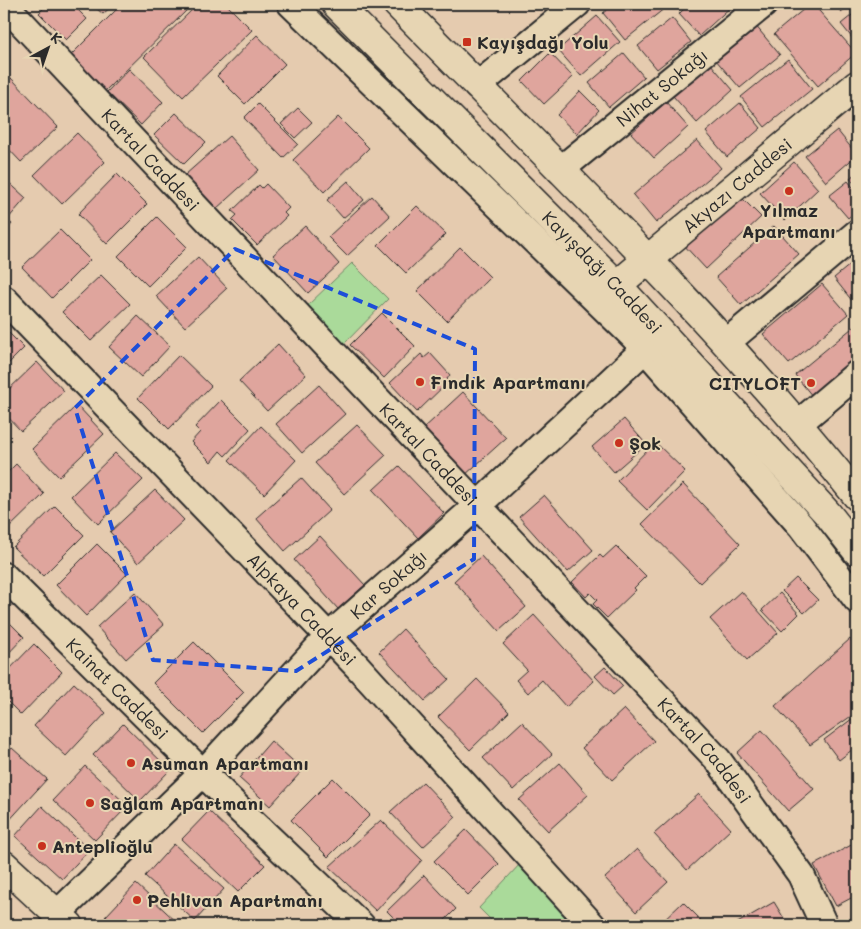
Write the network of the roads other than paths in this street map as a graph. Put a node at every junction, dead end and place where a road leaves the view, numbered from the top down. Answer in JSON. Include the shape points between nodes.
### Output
{"nodes":[{"id":1,"x":4,"y":4,"type":"edge"},
{"id":2,"x":291,"y":4,"type":"edge"},
{"id":3,"x":336,"y":4,"type":"edge"},
{"id":4,"x":577,"y":4,"type":"edge"},
{"id":5,"x":764,"y":4,"type":"edge"},
{"id":6,"x":407,"y":7,"type":"edge"},
{"id":7,"x":857,"y":85,"type":"edge"},
{"id":8,"x":477,"y":86,"type":"junction"},
{"id":9,"x":560,"y":170,"type":"junction"},
{"id":10,"x":857,"y":233,"type":"edge"},
{"id":11,"x":648,"y":258,"type":"junction"},
{"id":12,"x":617,"y":285,"type":"junction"},
{"id":13,"x":4,"y":300,"type":"edge"},
{"id":14,"x":727,"y":342,"type":"junction"},
{"id":15,"x":645,"y":349,"type":"junction"},
{"id":16,"x":857,"y":374,"type":"edge"},
{"id":17,"x":799,"y":423,"type":"junction"},
{"id":18,"x":857,"y":496,"type":"edge"},
{"id":19,"x":477,"y":506,"type":"junction"},
{"id":20,"x":857,"y":551,"type":"edge"},
{"id":21,"x":4,"y":576,"type":"edge"},
{"id":22,"x":857,"y":600,"type":"edge"},
{"id":23,"x":329,"y":636,"type":"junction"},
{"id":24,"x":202,"y":773,"type":"junction"},
{"id":25,"x":4,"y":865,"type":"edge"},
{"id":26,"x":63,"y":920,"type":"edge"},
{"id":27,"x":361,"y":925,"type":"edge"},
{"id":28,"x":592,"y":925,"type":"edge"},
{"id":29,"x":824,"y":925,"type":"edge"}],
"edges":[{"from":1,"to":19,"type":"street","name":"Kartal Caddesi"},
{"from":2,"to":15,"type":"street"},
{"from":3,"to":12,"type":"main road","name":"Kayışdağı Caddesi"},
{"from":4,"to":8,"type":"street"},
{"from":5,"to":9,"type":"street","name":"Nihat Sokağı"},
{"from":6,"to":8,"type":"main road"},
{"from":7,"to":11,"type":"main road","name":"Akyazı Caddesi"},
{"from":8,"to":9,"type":"main road"},
{"from":9,"to":11,"type":"main road"},
{"from":10,"to":14,"type":"street"},
{"from":11,"to":12,"type":"main road","name":"Akyazı Caddesi"},
{"from":11,"to":14,"type":"main road"},
{"from":12,"to":20,"type":"main road","name":"Kayışdağı Caddesi","via":[[828,513]]},
{"from":13,"to":23,"type":"street","name":"Alpkaya Caddesi"},
{"from":14,"to":17,"type":"main road"},
{"from":15,"to":19,"type":"street","name":"Kar Sokağı"},
{"from":15,"to":22,"type":"street","via":[[801,526]]},
{"from":16,"to":17,"type":"street"},
{"from":17,"to":18,"type":"main road"},
{"from":19,"to":23,"type":"street","name":"Kar Sokağı"},
{"from":19,"to":29,"type":"street","name":"Kartal Caddesi","via":[[718,760],[801,875]]},
{"from":21,"to":24,"type":"street","name":"Kainat Caddesi"},
{"from":23,"to":24,"type":"street","name":"Kar Sokağı"},
{"from":23,"to":28,"type":"street","name":"Alpkaya Caddesi"},
{"from":24,"to":26,"type":"street","name":"Kar Sokağı"},
{"from":24,"to":27,"type":"street","name":"Kainat Caddesi"},
{"from":25,"to":26,"type":"main road"}]}
